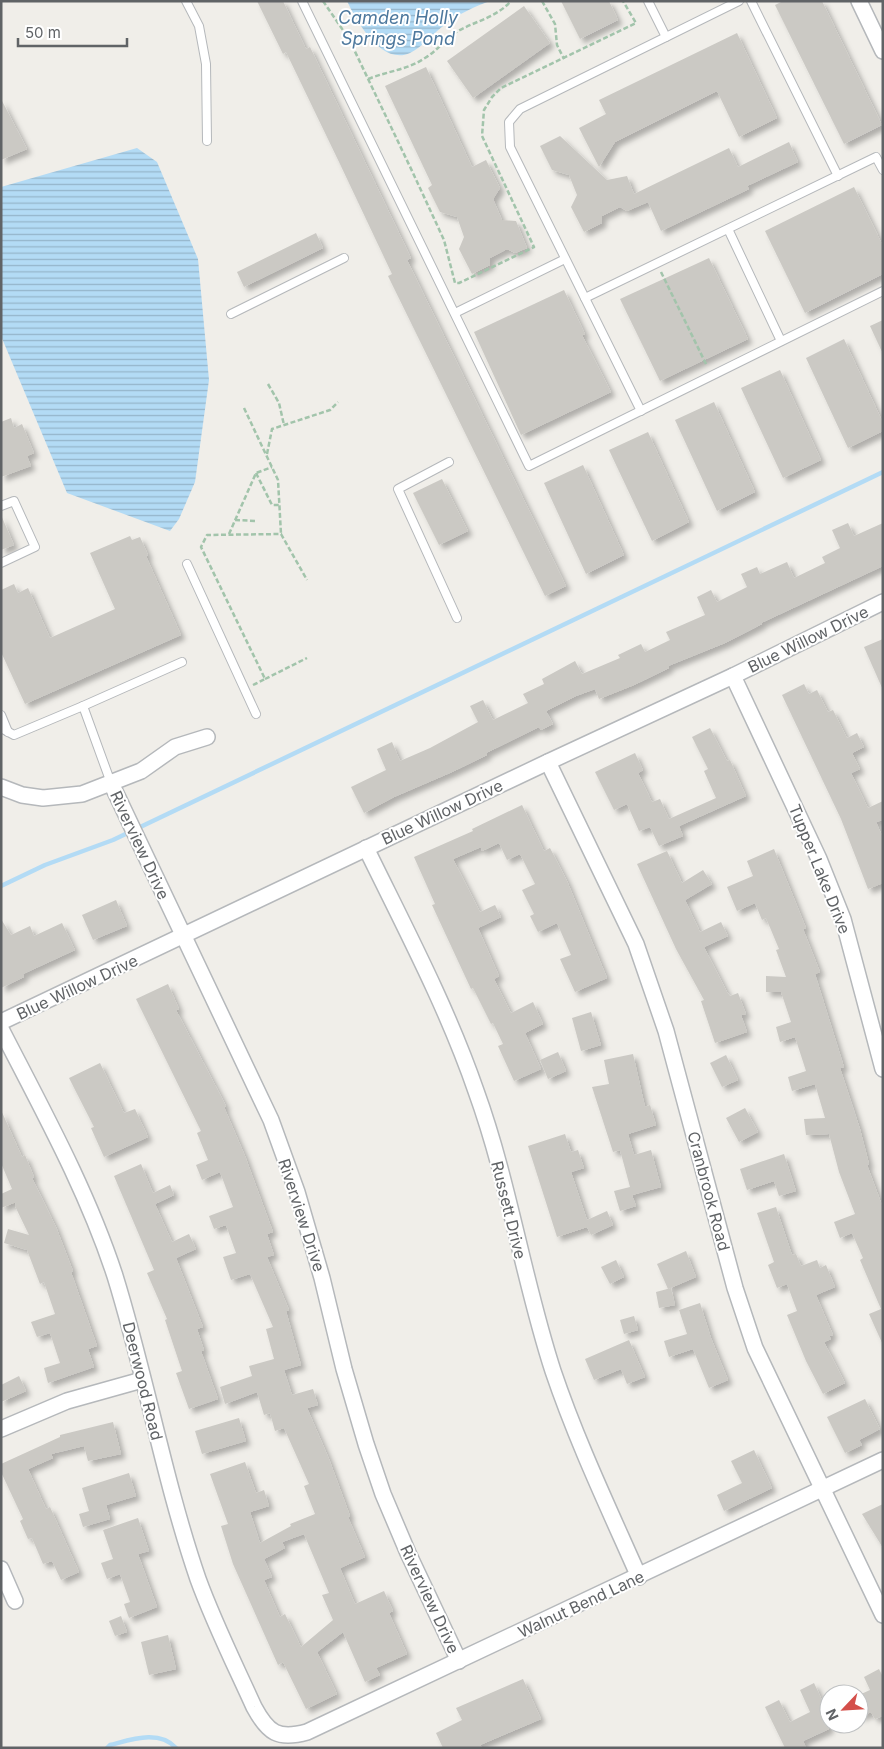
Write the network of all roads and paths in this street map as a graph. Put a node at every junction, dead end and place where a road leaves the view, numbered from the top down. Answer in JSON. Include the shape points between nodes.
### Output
{"nodes":[{"id":1,"x":186,"y":1,"type":"edge"},
{"id":2,"x":302,"y":1,"type":"edge"},
{"id":3,"x":323,"y":1,"type":"edge"},
{"id":4,"x":511,"y":1,"type":"edge"},
{"id":5,"x":542,"y":1,"type":"edge"},
{"id":6,"x":624,"y":1,"type":"edge"},
{"id":7,"x":648,"y":1,"type":"edge"},
{"id":8,"x":739,"y":1,"type":"edge"},
{"id":9,"x":751,"y":1,"type":"edge"},
{"id":10,"x":859,"y":1,"type":"edge"},
{"id":11,"x":666,"y":37,"type":"junction"},
{"id":12,"x":883,"y":51,"type":"edge"},
{"id":13,"x":564,"y":59,"type":"junction"},
{"id":14,"x":368,"y":79,"type":"junction"},
{"id":15,"x":207,"y":141,"type":"dead end"},
{"id":16,"x":883,"y":170,"type":"edge"},
{"id":17,"x":838,"y":176,"type":"junction"},
{"id":18,"x":728,"y":229,"type":"junction"},
{"id":19,"x":344,"y":258,"type":"dead end"},
{"id":20,"x":565,"y":259,"type":"junction"},
{"id":21,"x":656,"y":262,"type":"junction"},
{"id":22,"x":883,"y":291,"type":"edge"},
{"id":23,"x":585,"y":298,"type":"junction"},
{"id":24,"x":455,"y":313,"type":"junction"},
{"id":25,"x":231,"y":314,"type":"dead end"},
{"id":26,"x":781,"y":341,"type":"junction"},
{"id":27,"x":712,"y":375,"type":"junction"},
{"id":28,"x":268,"y":384,"type":"dead end"},
{"id":29,"x":338,"y":402,"type":"dead end"},
{"id":30,"x":244,"y":408,"type":"dead end"},
{"id":31,"x":641,"y":411,"type":"junction"},
{"id":32,"x":284,"y":426,"type":"junction"},
{"id":33,"x":267,"y":455,"type":"junction"},
{"id":34,"x":450,"y":462,"type":"dead end"},
{"id":35,"x":272,"y":467,"type":"junction"},
{"id":36,"x":256,"y":473,"type":"junction"},
{"id":37,"x":280,"y":505,"type":"junction"},
{"id":38,"x":1,"y":506,"type":"edge"},
{"id":39,"x":235,"y":520,"type":"junction"},
{"id":40,"x":256,"y":521,"type":"dead end"},
{"id":41,"x":229,"y":534,"type":"junction"},
{"id":42,"x":281,"y":534,"type":"junction"},
{"id":43,"x":1,"y":562,"type":"edge"},
{"id":44,"x":187,"y":564,"type":"dead end"},
{"id":45,"x":307,"y":580,"type":"dead end"},
{"id":46,"x":883,"y":602,"type":"edge"},
{"id":47,"x":457,"y":618,"type":"dead end"},
{"id":48,"x":307,"y":658,"type":"dead end"},
{"id":49,"x":182,"y":662,"type":"dead end"},
{"id":50,"x":734,"y":676,"type":"junction"},
{"id":51,"x":265,"y":679,"type":"junction"},
{"id":52,"x":245,"y":689,"type":"junction"},
{"id":53,"x":83,"y":706,"type":"junction"},
{"id":54,"x":256,"y":714,"type":"dead end"},
{"id":55,"x":1,"y":715,"type":"edge"},
{"id":56,"x":5,"y":730,"type":"edge"},
{"id":57,"x":207,"y":737,"type":"dead end"},
{"id":58,"x":548,"y":762,"type":"junction"},
{"id":59,"x":111,"y":783,"type":"junction"},
{"id":60,"x":2,"y":791,"type":"edge"},
{"id":61,"x":366,"y":848,"type":"junction"},
{"id":62,"x":183,"y":936,"type":"junction"},
{"id":63,"x":1,"y":1022,"type":"edge"},
{"id":64,"x":1,"y":1029,"type":"edge"},
{"id":65,"x":883,"y":1070,"type":"edge"},
{"id":66,"x":142,"y":1380,"type":"junction"},
{"id":67,"x":1,"y":1429,"type":"edge"},
{"id":68,"x":883,"y":1460,"type":"edge"},
{"id":69,"x":822,"y":1489,"type":"junction"},
{"id":70,"x":1,"y":1569,"type":"edge"},
{"id":71,"x":639,"y":1577,"type":"junction"},
{"id":72,"x":15,"y":1601,"type":"dead end"},
{"id":73,"x":883,"y":1615,"type":"edge"},
{"id":74,"x":459,"y":1661,"type":"junction"},
{"id":75,"x":276,"y":1734,"type":"joint"}],
"edges":[{"from":1,"to":15,"type":"lane","via":[[199,26],[206,64]]},
{"from":2,"to":24,"type":"lane"},
{"from":3,"to":14,"type":"path","via":[[349,39]]},
{"from":4,"to":14,"type":"path","via":[[491,17],[442,42],[427,58],[402,70]]},
{"from":5,"to":13,"type":"path","via":[[555,24],[556,45]]},
{"from":6,"to":13,"type":"path","via":[[636,23]]},
{"from":7,"to":11,"type":"lane"},
{"from":8,"to":11,"type":"lane"},
{"from":9,"to":17,"type":"lane"},
{"from":10,"to":12,"type":"street"},
{"from":11,"to":20,"type":"lane","via":[[520,109],[509,122],[510,147]]},
{"from":13,"to":14,"type":"path","via":[[501,88],[484,110],[482,136],[534,247],[460,283],[455,283],[444,240]]},
{"from":16,"to":17,"type":"lane","via":[[876,157]]},
{"from":17,"to":18,"type":"lane"},
{"from":18,"to":21,"type":"lane"},
{"from":18,"to":26,"type":"lane"},
{"from":19,"to":25,"type":"lane"},
{"from":20,"to":23,"type":"lane"},
{"from":20,"to":24,"type":"lane"},
{"from":21,"to":23,"type":"lane"},
{"from":21,"to":27,"type":"path"},
{"from":22,"to":26,"type":"lane"},
{"from":23,"to":31,"type":"lane"},
{"from":24,"to":31,"type":"lane","via":[[530,466]]},
{"from":26,"to":27,"type":"lane"},
{"from":27,"to":31,"type":"lane"},
{"from":28,"to":32,"type":"path","via":[[279,403]]},
{"from":29,"to":32,"type":"path","via":[[330,410]]},
{"from":30,"to":33,"type":"path"},
{"from":32,"to":33,"type":"path","via":[[272,429]]},
{"from":33,"to":35,"type":"path"},
{"from":34,"to":47,"type":"lane","via":[[398,489]]},
{"from":35,"to":36,"type":"path"},
{"from":35,"to":37,"type":"path","via":[[278,480]]},
{"from":36,"to":37,"type":"path","via":[[272,505]]},
{"from":36,"to":39,"type":"path"},
{"from":37,"to":42,"type":"path"},
{"from":38,"to":43,"type":"lane","via":[[14,501],[35,546]]},
{"from":39,"to":40,"type":"path"},
{"from":39,"to":41,"type":"path"},
{"from":41,"to":42,"type":"path"},
{"from":41,"to":51,"type":"path","via":[[207,535],[201,547]]},
{"from":42,"to":45,"type":"path"},
{"from":44,"to":52,"type":"lane"},
{"from":46,"to":50,"type":"street","name":"Blue Willow Drive"},
{"from":48,"to":51,"type":"path"},
{"from":49,"to":53,"type":"lane"},
{"from":50,"to":58,"type":"street","name":"Blue Willow Drive"},
{"from":50,"to":65,"type":"street","name":"Tupper Lake Drive","via":[[819,859],[843,920]]},
{"from":51,"to":52,"type":"path"},
{"from":52,"to":54,"type":"lane"},
{"from":53,"to":56,"type":"lane","via":[[14,735]]},
{"from":53,"to":59,"type":"lane"},
{"from":55,"to":56,"type":"lane"},
{"from":57,"to":59,"type":"street","via":[[175,747],[142,771]]},
{"from":58,"to":61,"type":"street","name":"Blue Willow Drive"},
{"from":58,"to":69,"type":"street","name":"Cranbrook Road","via":[[636,944],[666,1031],[735,1288],[755,1348]]},
{"from":59,"to":60,"type":"street","via":[[62,798]]},
{"from":59,"to":62,"type":"street","name":"Riverview Drive"},
{"from":61,"to":62,"type":"street","name":"Blue Willow Drive"},
{"from":61,"to":71,"type":"street","name":"Russett Drive","via":[[444,1009],[477,1092],[553,1370],[581,1448]]},
{"from":62,"to":63,"type":"street","name":"Blue Willow Drive"},
{"from":62,"to":74,"type":"street","name":"Riverview Drive","via":[[271,1120],[317,1259],[344,1369],[372,1461],[408,1553]]},
{"from":64,"to":66,"type":"street","name":"Deerwood Road","via":[[44,1111],[92,1216],[114,1275]]},
{"from":66,"to":67,"type":"street","via":[[67,1401]]},
{"from":66,"to":75,"type":"street","name":"Deerwood Road","via":[[198,1579],[254,1707],[263,1724]]},
{"from":68,"to":69,"type":"street","name":"Walnut Bend Lane"},
{"from":69,"to":71,"type":"street","name":"Walnut Bend Lane"},
{"from":69,"to":73,"type":"street","name":"Cranbrook Road"},
{"from":70,"to":72,"type":"street"},
{"from":71,"to":74,"type":"street","name":"Walnut Bend Lane"},
{"from":74,"to":75,"type":"street","name":"Walnut Bend Lane","via":[[307,1732],[291,1736]]}]}
